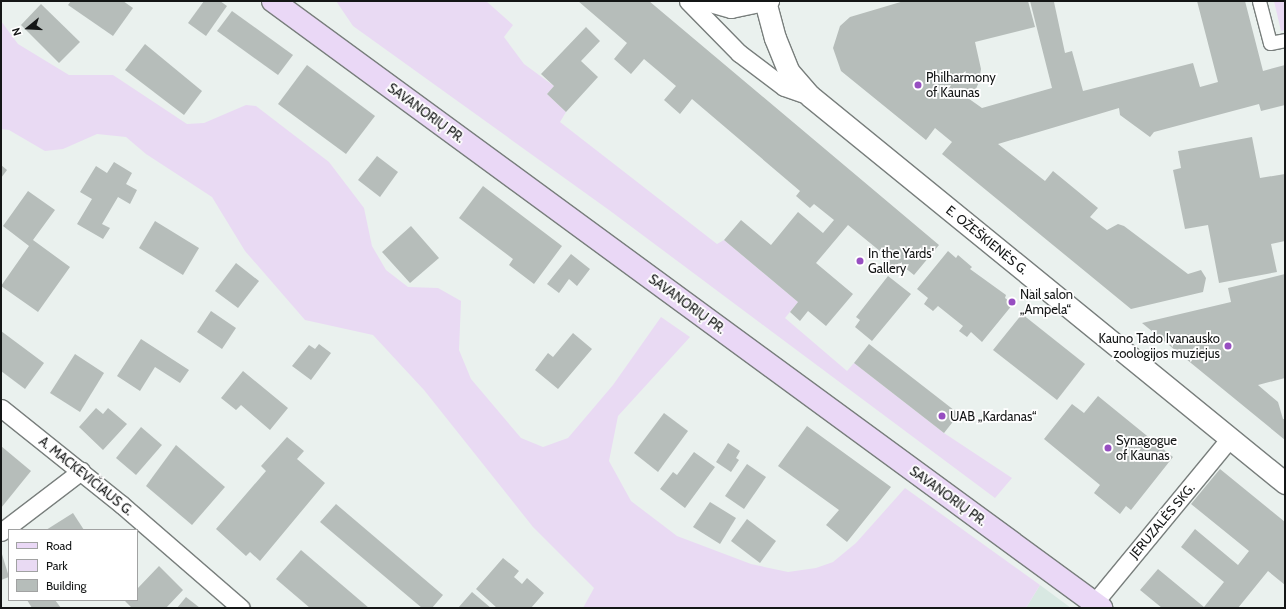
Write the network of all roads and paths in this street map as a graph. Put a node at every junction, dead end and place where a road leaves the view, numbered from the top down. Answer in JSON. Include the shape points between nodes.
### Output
{"nodes":[{"id":1,"x":273,"y":1,"type":"edge"},
{"id":2,"x":688,"y":1,"type":"edge"},
{"id":3,"x":703,"y":1,"type":"edge"},
{"id":4,"x":766,"y":1,"type":"edge"},
{"id":5,"x":1259,"y":1,"type":"edge"},
{"id":6,"x":1285,"y":40,"type":"edge"},
{"id":7,"x":810,"y":96,"type":"junction"},
{"id":8,"x":1,"y":408,"type":"edge"},
{"id":9,"x":1230,"y":438,"type":"junction"},
{"id":10,"x":81,"y":471,"type":"junction"},
{"id":11,"x":1285,"y":483,"type":"edge"},
{"id":12,"x":1,"y":532,"type":"edge"},
{"id":13,"x":1097,"y":605,"type":"edge"},
{"id":14,"x":241,"y":608,"type":"edge"}],
"edges":[{"from":1,"to":13,"type":"main road","name":"SAVANORIŲ PR."},
{"from":2,"to":7,"type":"street","name":"E. OŽEŠKIENĖS G.","via":[[739,53],[784,87]]},
{"from":3,"to":4,"type":"street","via":[[731,9]]},
{"from":4,"to":7,"type":"street","via":[[775,38],[789,72]]},
{"from":5,"to":6,"type":"street","via":[[1270,44]]},
{"from":7,"to":9,"type":"street","name":"E. OŽEŠKIENĖS G."},
{"from":8,"to":10,"type":"street","name":"A. MACKEVIČIAUS G."},
{"from":9,"to":11,"type":"street","name":"E. OŽEŠKIENĖS G."},
{"from":9,"to":13,"type":"street","name":"JERUZALĖS SKG."},
{"from":10,"to":12,"type":"street"},
{"from":10,"to":14,"type":"street","name":"A. MACKEVIČIAUS G."}]}
